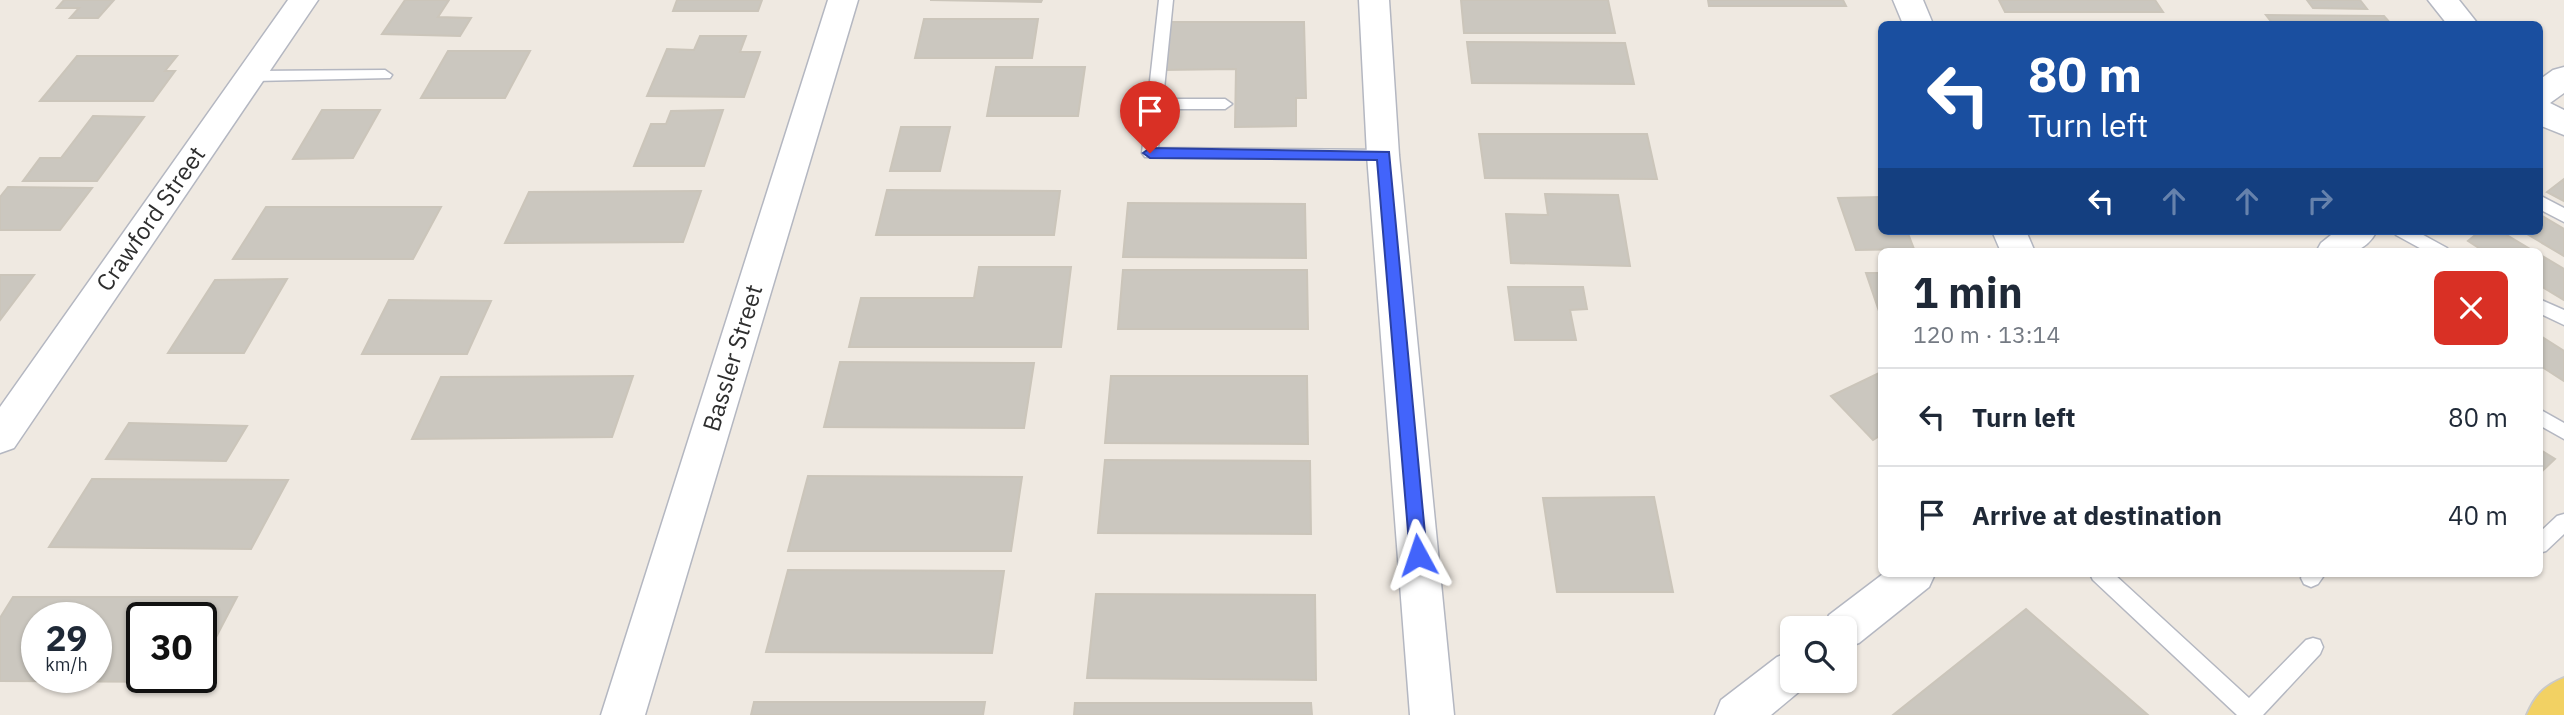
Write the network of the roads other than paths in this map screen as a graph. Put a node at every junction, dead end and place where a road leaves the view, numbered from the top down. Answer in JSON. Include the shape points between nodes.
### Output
{"nodes":[{"id":1,"x":303,"y":0,"type":"edge"},
{"id":2,"x":843,"y":0,"type":"edge"},
{"id":3,"x":1166,"y":0,"type":"edge"},
{"id":4,"x":1374,"y":0,"type":"edge"},
{"id":5,"x":1908,"y":0,"type":"edge"},
{"id":6,"x":2443,"y":0,"type":"edge"},
{"id":7,"x":1918,"y":21,"type":"edge"},
{"id":8,"x":2460,"y":21,"type":"edge"},
{"id":9,"x":385,"y":75,"type":"dead end"},
{"id":10,"x":251,"y":76,"type":"junction"},
{"id":11,"x":2564,"y":76,"type":"edge"},
{"id":12,"x":2543,"y":93,"type":"edge"},
{"id":13,"x":1155,"y":104,"type":"junction"},
{"id":14,"x":1225,"y":104,"type":"dead end"},
{"id":15,"x":2543,"y":113,"type":"edge"},
{"id":16,"x":2564,"y":124,"type":"edge"},
{"id":17,"x":1384,"y":155,"type":"junction"},
{"id":18,"x":2543,"y":203,"type":"edge"},
{"id":19,"x":2564,"y":216,"type":"edge"},
{"id":20,"x":2356,"y":235,"type":"edge"},
{"id":21,"x":2409,"y":235,"type":"edge"},
{"id":22,"x":2338,"y":248,"type":"edge"},
{"id":23,"x":2434,"y":248,"type":"edge"},
{"id":24,"x":2543,"y":307,"type":"edge"},
{"id":25,"x":2564,"y":318,"type":"edge"},
{"id":26,"x":2543,"y":419,"type":"edge"},
{"id":27,"x":2564,"y":432,"type":"edge"},
{"id":28,"x":0,"y":437,"type":"edge"},
{"id":29,"x":2564,"y":522,"type":"edge"},
{"id":30,"x":2543,"y":541,"type":"edge"},
{"id":31,"x":1910,"y":577,"type":"edge"},
{"id":32,"x":2103,"y":577,"type":"edge"},
{"id":33,"x":1857,"y":619,"type":"edge"},
{"id":34,"x":2313,"y":647,"type":"dead end"},
{"id":35,"x":1780,"y":681,"type":"edge"},
{"id":36,"x":2564,"y":700,"type":"edge"},
{"id":37,"x":2251,"y":714,"type":"edge"},
{"id":38,"x":623,"y":715,"type":"edge"},
{"id":39,"x":1432,"y":715,"type":"edge"},
{"id":40,"x":1737,"y":715,"type":"edge"},
{"id":41,"x":2550,"y":715,"type":"edge"}],
"edges":[{"from":1,"to":10,"type":"street","name":"Crawford Street"},
{"from":2,"to":38,"type":"street","name":"Bassler Street"},
{"from":3,"to":13,"type":"lane"},
{"from":4,"to":17,"type":"street"},
{"from":5,"to":7,"type":"street"},
{"from":6,"to":8,"type":"street"},
{"from":9,"to":10,"type":"lane"},
{"from":10,"to":28,"type":"street","name":"Crawford Street"},
{"from":11,"to":12,"type":"street"},
{"from":13,"to":14,"type":"lane"},
{"from":13,"to":17,"type":"lane","via":[[1150,153]]},
{"from":15,"to":16,"type":"street"},
{"from":17,"to":39,"type":"street"},
{"from":18,"to":19,"type":"lane"},
{"from":20,"to":22,"type":"street"},
{"from":21,"to":23,"type":"lane"},
{"from":24,"to":25,"type":"lane"},
{"from":26,"to":27,"type":"lane"},
{"from":29,"to":30,"type":"lane"},
{"from":31,"to":33,"type":"street"},
{"from":32,"to":37,"type":"lane"},
{"from":34,"to":37,"type":"lane"},
{"from":35,"to":40,"type":"street"},
{"from":36,"to":41,"type":"main road"}]}
